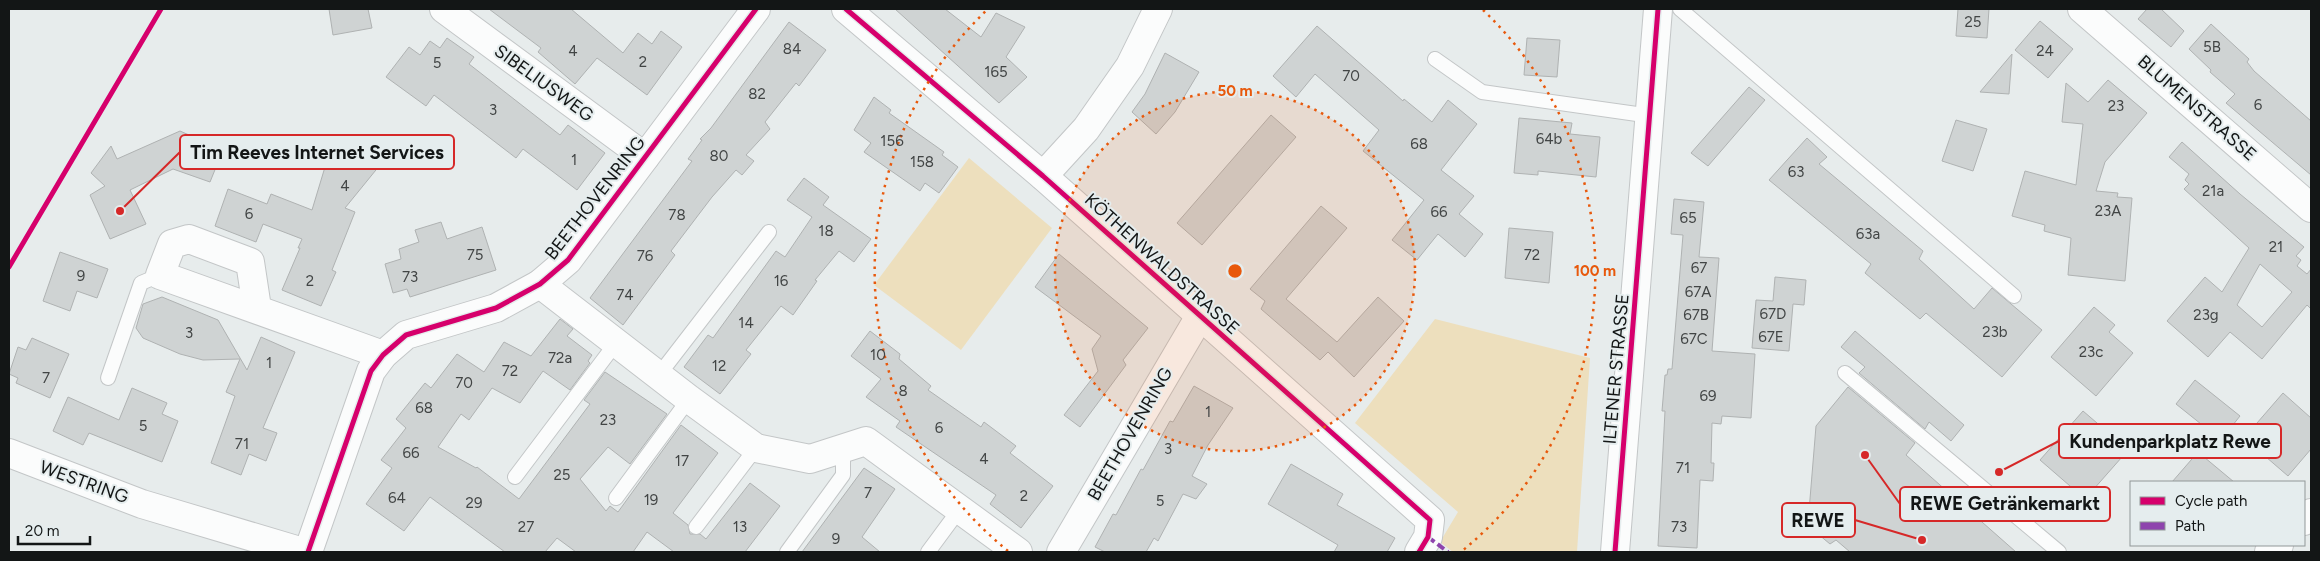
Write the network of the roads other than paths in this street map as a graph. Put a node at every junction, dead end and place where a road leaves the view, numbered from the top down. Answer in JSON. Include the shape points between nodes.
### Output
{"nodes":[{"id":1,"x":444,"y":9,"type":"edge"},
{"id":2,"x":756,"y":9,"type":"edge"},
{"id":3,"x":846,"y":9,"type":"edge"},
{"id":4,"x":1158,"y":9,"type":"edge"},
{"id":5,"x":1658,"y":9,"type":"edge"},
{"id":6,"x":1680,"y":9,"type":"edge"},
{"id":7,"x":2082,"y":9,"type":"edge"},
{"id":8,"x":1435,"y":59,"type":"dead end"},
{"id":9,"x":1651,"y":116,"type":"junction"},
{"id":10,"x":645,"y":157,"type":"junction"},
{"id":11,"x":1043,"y":176,"type":"junction"},
{"id":12,"x":2311,"y":208,"type":"edge"},
{"id":13,"x":769,"y":232,"type":"dead end"},
{"id":14,"x":160,"y":275,"type":"junction"},
{"id":15,"x":540,"y":284,"type":"junction"},
{"id":16,"x":2014,"y":296,"type":"dead end"},
{"id":17,"x":257,"y":308,"type":"junction"},
{"id":18,"x":1200,"y":316,"type":"junction"},
{"id":19,"x":616,"y":343,"type":"junction"},
{"id":20,"x":383,"y":355,"type":"junction"},
{"id":21,"x":1845,"y":373,"type":"dead end"},
{"id":22,"x":658,"y":376,"type":"junction"},
{"id":23,"x":108,"y":378,"type":"dead end"},
{"id":24,"x":689,"y":399,"type":"junction"},
{"id":25,"x":756,"y":448,"type":"junction"},
{"id":26,"x":843,"y":450,"type":"junction"},
{"id":27,"x":9,"y":453,"type":"edge"},
{"id":28,"x":515,"y":477,"type":"dead end"},
{"id":29,"x":616,"y":498,"type":"dead end"},
{"id":30,"x":959,"y":510,"type":"junction"},
{"id":31,"x":696,"y":528,"type":"dead end"},
{"id":32,"x":303,"y":552,"type":"edge"},
{"id":33,"x":308,"y":552,"type":"edge"},
{"id":34,"x":787,"y":552,"type":"edge"},
{"id":35,"x":928,"y":552,"type":"edge"},
{"id":36,"x":1018,"y":552,"type":"edge"},
{"id":37,"x":1061,"y":552,"type":"edge"},
{"id":38,"x":1419,"y":552,"type":"edge"},
{"id":39,"x":1615,"y":552,"type":"edge"},
{"id":40,"x":2059,"y":552,"type":"edge"}],
"edges":[{"from":1,"to":10,"type":"street","name":"SIBELIUSWEG"},
{"from":2,"to":10,"type":"street","name":"BEETHOVENRING"},
{"from":3,"to":11,"type":"street","name":"KÖTHENWALDSTRASSE"},
{"from":4,"to":11,"type":"street","via":[[1130,66],[1086,129]]},
{"from":5,"to":9,"type":"street","name":"ILTENER STRASSE"},
{"from":6,"to":16,"type":"lane"},
{"from":7,"to":12,"type":"street","name":"BLUMENSTRASSE"},
{"from":8,"to":9,"type":"lane","via":[[1482,92]]},
{"from":9,"to":39,"type":"street","name":"ILTENER STRASSE"},
{"from":10,"to":15,"type":"street","name":"BEETHOVENRING","via":[[568,260]]},
{"from":11,"to":18,"type":"street","name":"KÖTHENWALDSTRASSE"},
{"from":13,"to":22,"type":"lane"},
{"from":14,"to":17,"type":"street"},
{"from":14,"to":17,"type":"street","via":[[172,244],[189,239],[250,262]]},
{"from":14,"to":23,"type":"lane","via":[[141,283]]},
{"from":15,"to":19,"type":"street"},
{"from":15,"to":20,"type":"street","name":"BEETHOVENRING","via":[[496,308],[406,335]]},
{"from":17,"to":20,"type":"street"},
{"from":18,"to":37,"type":"street","name":"BEETHOVENRING"},
{"from":18,"to":38,"type":"street","name":"KÖTHENWALDSTRASSE","via":[[1430,520],[1428,537]]},
{"from":19,"to":22,"type":"street"},
{"from":19,"to":28,"type":"lane"},
{"from":20,"to":33,"type":"street","name":"BEETHOVENRING","via":[[371,371]]},
{"from":21,"to":40,"type":"lane"},
{"from":22,"to":24,"type":"street"},
{"from":24,"to":25,"type":"street"},
{"from":24,"to":29,"type":"lane"},
{"from":25,"to":26,"type":"street","via":[[810,459]]},
{"from":25,"to":31,"type":"lane"},
{"from":26,"to":30,"type":"street","via":[[866,441]]},
{"from":26,"to":34,"type":"lane","via":[[843,476]]},
{"from":27,"to":32,"type":"street","name":"WESTRING","via":[[142,504]]},
{"from":30,"to":35,"type":"lane"},
{"from":30,"to":36,"type":"street"}]}
